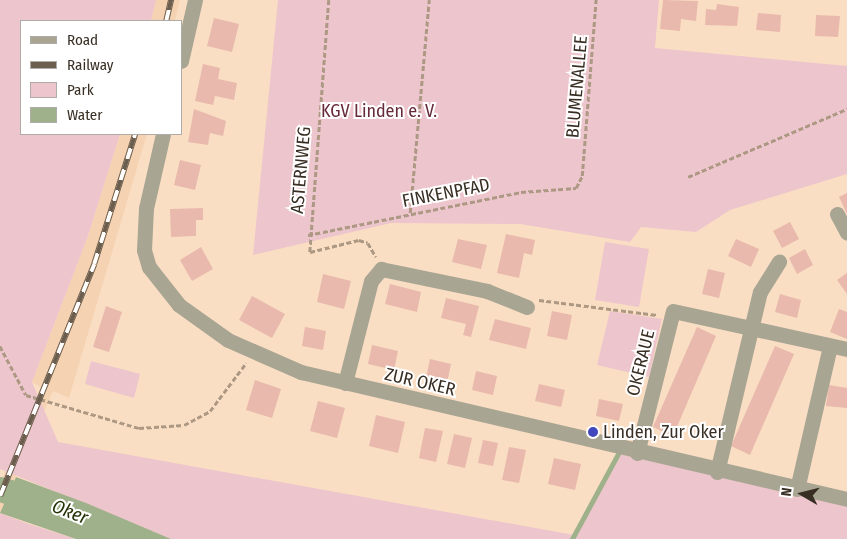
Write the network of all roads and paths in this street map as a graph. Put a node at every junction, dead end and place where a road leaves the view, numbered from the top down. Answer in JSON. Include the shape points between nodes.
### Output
{"nodes":[{"id":1,"x":195,"y":0,"type":"edge"},
{"id":2,"x":329,"y":0,"type":"edge"},
{"id":3,"x":429,"y":0,"type":"edge"},
{"id":4,"x":596,"y":0,"type":"edge"},
{"id":5,"x":182,"y":57,"type":"edge"},
{"id":6,"x":847,"y":109,"type":"edge"},
{"id":7,"x":163,"y":135,"type":"edge"},
{"id":8,"x":582,"y":176,"type":"joint"},
{"id":9,"x":688,"y":177,"type":"dead end"},
{"id":10,"x":410,"y":213,"type":"junction"},
{"id":11,"x":837,"y":214,"type":"dead end"},
{"id":12,"x":308,"y":234,"type":"junction"},
{"id":13,"x":847,"y":234,"type":"edge"},
{"id":14,"x":779,"y":260,"type":"dead end"},
{"id":15,"x":382,"y":269,"type":"junction"},
{"id":16,"x":527,"y":307,"type":"joint"},
{"id":17,"x":672,"y":314,"type":"junction"},
{"id":18,"x":751,"y":328,"type":"junction"},
{"id":19,"x":0,"y":346,"type":"edge"},
{"id":20,"x":830,"y":346,"type":"junction"},
{"id":21,"x":847,"y":349,"type":"edge"},
{"id":22,"x":254,"y":353,"type":"junction"},
{"id":23,"x":345,"y":383,"type":"junction"},
{"id":24,"x":638,"y":453,"type":"junction"},
{"id":25,"x":717,"y":472,"type":"junction"},
{"id":26,"x":796,"y":489,"type":"junction"},
{"id":27,"x":847,"y":499,"type":"edge"}],
"edges":[{"from":1,"to":5,"type":"street"},
{"from":2,"to":12,"type":"path","name":"ASTERNWEG"},
{"from":3,"to":10,"type":"path"},
{"from":4,"to":8,"type":"path","name":"BLUMENALLEE"},
{"from":6,"to":9,"type":"path"},
{"from":7,"to":22,"type":"street","name":"ZUR OKER","via":[[146,208],[144,250],[149,267],[160,285],[194,318]]},
{"from":8,"to":10,"type":"path","name":"FINKENPFAD","via":[[576,188],[569,191],[521,192]]},
{"from":10,"to":12,"type":"path","name":"FINKENPFAD"},
{"from":11,"to":13,"type":"street"},
{"from":12,"to":15,"type":"path","name":"ASTERNWEG","via":[[310,252],[359,240],[368,243]]},
{"from":14,"to":18,"type":"street","via":[[760,292]]},
{"from":15,"to":16,"type":"street","via":[[486,291]]},
{"from":15,"to":23,"type":"street","via":[[371,281]]},
{"from":16,"to":17,"type":"path","via":[[543,298]]},
{"from":17,"to":18,"type":"street"},
{"from":17,"to":24,"type":"street","name":"OKERAUE"},
{"from":18,"to":20,"type":"street"},
{"from":18,"to":25,"type":"street"},
{"from":19,"to":22,"type":"path","via":[[26,395],[139,428],[184,425],[210,411]]},
{"from":20,"to":21,"type":"street"},
{"from":20,"to":26,"type":"street"},
{"from":22,"to":23,"type":"street","name":"ZUR OKER"},
{"from":23,"to":24,"type":"street","name":"ZUR OKER"},
{"from":24,"to":25,"type":"street","name":"ZUR OKER"},
{"from":25,"to":26,"type":"street","name":"ZUR OKER"},
{"from":26,"to":27,"type":"street","name":"ZUR OKER"}]}
